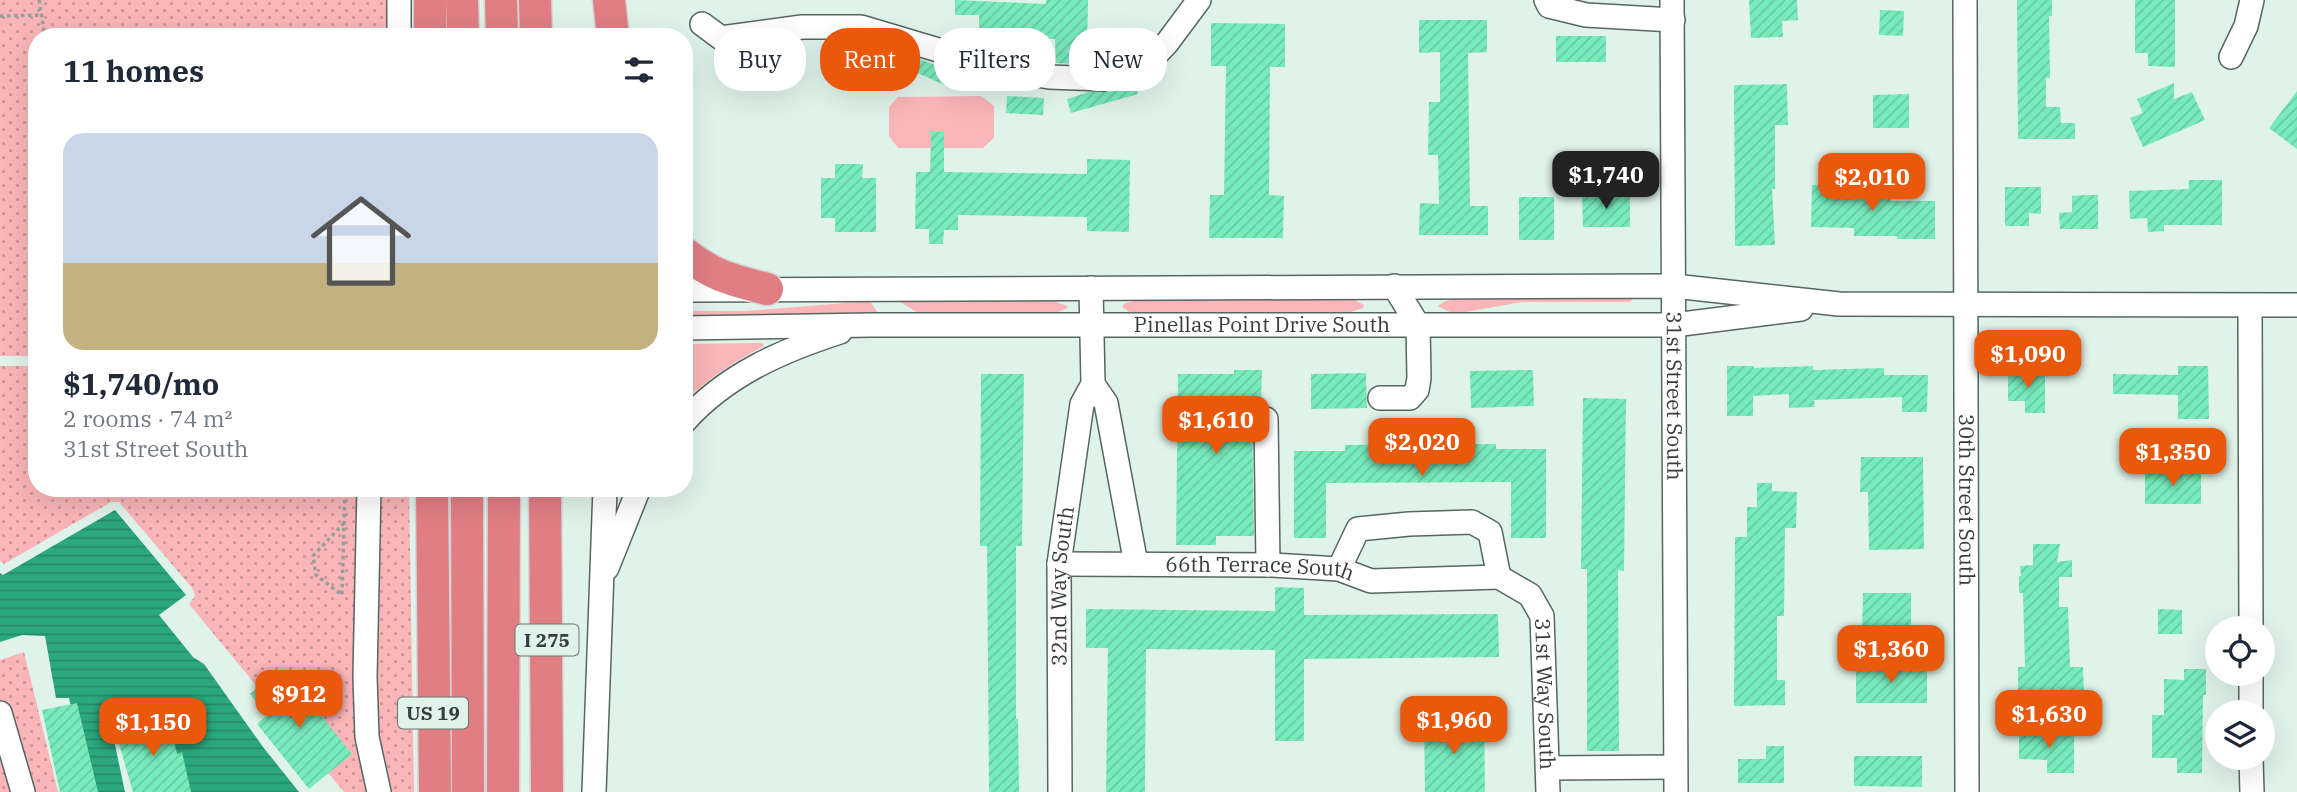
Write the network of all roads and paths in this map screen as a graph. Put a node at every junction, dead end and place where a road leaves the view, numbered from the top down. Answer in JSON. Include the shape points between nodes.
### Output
{"nodes":[{"id":1,"x":39,"y":0,"type":"edge"},
{"id":2,"x":399,"y":0,"type":"edge"},
{"id":3,"x":430,"y":0,"type":"edge"},
{"id":4,"x":462,"y":0,"type":"edge"},
{"id":5,"x":501,"y":0,"type":"edge"},
{"id":6,"x":535,"y":0,"type":"edge"},
{"id":7,"x":609,"y":0,"type":"edge"},
{"id":8,"x":1199,"y":0,"type":"edge"},
{"id":9,"x":1965,"y":0,"type":"edge"},
{"id":10,"x":2252,"y":0,"type":"edge"},
{"id":11,"x":1554,"y":2,"type":"edge"},
{"id":12,"x":1672,"y":10,"type":"edge"},
{"id":13,"x":42,"y":15,"type":"junction"},
{"id":14,"x":0,"y":16,"type":"edge"},
{"id":15,"x":702,"y":24,"type":"dead end"},
{"id":16,"x":44,"y":28,"type":"edge"},
{"id":17,"x":399,"y":28,"type":"edge"},
{"id":18,"x":430,"y":28,"type":"edge"},
{"id":19,"x":463,"y":28,"type":"edge"},
{"id":20,"x":502,"y":28,"type":"edge"},
{"id":21,"x":536,"y":28,"type":"edge"},
{"id":22,"x":611,"y":28,"type":"edge"},
{"id":23,"x":2231,"y":57,"type":"dead end"},
{"id":24,"x":693,"y":260,"type":"edge"},
{"id":25,"x":1395,"y":286,"type":"junction"},
{"id":26,"x":1674,"y":286,"type":"junction"},
{"id":27,"x":1091,"y":288,"type":"junction"},
{"id":28,"x":767,"y":289,"type":"junction"},
{"id":29,"x":881,"y":289,"type":"junction"},
{"id":30,"x":693,"y":290,"type":"edge"},
{"id":31,"x":1839,"y":304,"type":"junction"},
{"id":32,"x":2297,"y":305,"type":"edge"},
{"id":33,"x":1966,"y":306,"type":"junction"},
{"id":34,"x":2250,"y":306,"type":"junction"},
{"id":35,"x":872,"y":325,"type":"junction"},
{"id":36,"x":909,"y":325,"type":"junction"},
{"id":37,"x":1418,"y":325,"type":"junction"},
{"id":38,"x":1674,"y":325,"type":"junction"},
{"id":39,"x":1091,"y":326,"type":"junction"},
{"id":40,"x":693,"y":328,"type":"edge"},
{"id":41,"x":1093,"y":384,"type":"junction"},
{"id":42,"x":1380,"y":398,"type":"dead end"},
{"id":43,"x":693,"y":413,"type":"edge"},
{"id":44,"x":1266,"y":419,"type":"dead end"},
{"id":45,"x":1112,"y":432,"type":"junction"},
{"id":46,"x":1078,"y":433,"type":"junction"},
{"id":47,"x":345,"y":497,"type":"edge"},
{"id":48,"x":369,"y":497,"type":"edge"},
{"id":49,"x":432,"y":497,"type":"edge"},
{"id":50,"x":467,"y":497,"type":"edge"},
{"id":51,"x":504,"y":497,"type":"edge"},
{"id":52,"x":545,"y":497,"type":"edge"},
{"id":53,"x":605,"y":497,"type":"edge"},
{"id":54,"x":635,"y":497,"type":"edge"},
{"id":55,"x":344,"y":523,"type":"junction"},
{"id":56,"x":1059,"y":564,"type":"junction"},
{"id":57,"x":1136,"y":564,"type":"junction"},
{"id":58,"x":1268,"y":565,"type":"junction"},
{"id":59,"x":1339,"y":569,"type":"junction"},
{"id":60,"x":1499,"y":577,"type":"junction"},
{"id":61,"x":600,"y":587,"type":"junction"},
{"id":62,"x":2251,"y":616,"type":"edge"},
{"id":63,"x":0,"y":713,"type":"edge"},
{"id":64,"x":1675,"y":767,"type":"junction"},
{"id":65,"x":1548,"y":768,"type":"junction"},
{"id":66,"x":2251,"y":770,"type":"edge"},
{"id":67,"x":23,"y":792,"type":"edge"},
{"id":68,"x":379,"y":792,"type":"edge"},
{"id":69,"x":435,"y":792,"type":"edge"},
{"id":70,"x":468,"y":792,"type":"edge"},
{"id":71,"x":503,"y":792,"type":"edge"},
{"id":72,"x":547,"y":792,"type":"edge"},
{"id":73,"x":594,"y":792,"type":"edge"},
{"id":74,"x":1060,"y":792,"type":"edge"},
{"id":75,"x":1548,"y":792,"type":"edge"},
{"id":76,"x":1676,"y":792,"type":"edge"},
{"id":77,"x":1967,"y":792,"type":"edge"},
{"id":78,"x":2252,"y":792,"type":"edge"}],
"edges":[{"from":1,"to":13,"type":"path"},
{"from":2,"to":17,"type":"street"},
{"from":3,"to":18,"type":"highway"},
{"from":4,"to":19,"type":"highway"},
{"from":5,"to":20,"type":"highway"},
{"from":6,"to":21,"type":"highway"},
{"from":7,"to":22,"type":"highway"},
{"from":8,"to":15,"type":"street","via":[[1145,66],[1103,79],[1002,69],[861,27],[802,27],[721,38]]},
{"from":9,"to":33,"type":"street","name":"30th Street South"},
{"from":10,"to":23,"type":"street"},
{"from":11,"to":12,"type":"street","via":[[1586,15]]},
{"from":12,"to":26,"type":"street","name":"31st Street South"},
{"from":13,"to":14,"type":"path"},
{"from":13,"to":16,"type":"path"},
{"from":24,"to":28,"type":"highway","via":[[720,277]]},
{"from":25,"to":26,"type":"street","name":"Pinellas Point Drive South"},
{"from":25,"to":27,"type":"street","name":"Pinellas Point Drive South"},
{"from":25,"to":37,"type":"street"},
{"from":26,"to":31,"type":"street","name":"Pinellas Point Drive South"},
{"from":26,"to":38,"type":"street","name":"31st Street South"},
{"from":27,"to":29,"type":"street","name":"Pinellas Point Drive South"},
{"from":27,"to":39,"type":"street","name":"32nd Way South"},
{"from":28,"to":29,"type":"street","name":"Pinellas Point Drive South"},
{"from":28,"to":30,"type":"street","name":"Pinellas Point Drive South"},
{"from":29,"to":36,"type":"street","via":[[891,309]]},
{"from":31,"to":33,"type":"street","name":"Pinellas Point Drive South"},
{"from":31,"to":38,"type":"street","name":"Pinellas Point Drive South"},
{"from":32,"to":34,"type":"street","name":"Pinellas Point Drive South"},
{"from":33,"to":34,"type":"street","name":"Pinellas Point Drive South"},
{"from":33,"to":77,"type":"street","name":"30th Street South"},
{"from":34,"to":62,"type":"street"},
{"from":35,"to":36,"type":"street","name":"Pinellas Point Drive South"},
{"from":35,"to":40,"type":"street","name":"Pinellas Point Drive South"},
{"from":35,"to":43,"type":"street","via":[[816,340],[765,361],[721,387]]},
{"from":36,"to":39,"type":"street","name":"Pinellas Point Drive South"},
{"from":37,"to":38,"type":"street","name":"Pinellas Point Drive South"},
{"from":37,"to":39,"type":"street","name":"Pinellas Point Drive South"},
{"from":37,"to":42,"type":"street","via":[[1417,390],[1410,398]]},
{"from":38,"to":64,"type":"street","name":"31st Street South"},
{"from":39,"to":41,"type":"street","name":"32nd Way South"},
{"from":41,"to":45,"type":"street","name":"32nd Way South","via":[[1106,403]]},
{"from":41,"to":46,"type":"street","name":"32nd Way South","via":[[1082,404]]},
{"from":44,"to":58,"type":"street"},
{"from":45,"to":46,"type":"street"},
{"from":45,"to":57,"type":"street","name":"32nd Way South"},
{"from":46,"to":56,"type":"street","name":"32nd Way South"},
{"from":47,"to":55,"type":"path"},
{"from":48,"to":68,"type":"street","via":[[367,737]]},
{"from":49,"to":69,"type":"highway","number":"US 19"},
{"from":50,"to":70,"type":"highway"},
{"from":51,"to":71,"type":"highway","number":"I 275"},
{"from":52,"to":72,"type":"highway","number":"I 275"},
{"from":53,"to":61,"type":"street"},
{"from":54,"to":61,"type":"street"},
{"from":55,"to":55,"type":"path","via":[[313,556],[316,575],[342,594]]},
{"from":56,"to":57,"type":"street","name":"66th Terrace South"},
{"from":56,"to":74,"type":"street","name":"32nd Way South"},
{"from":57,"to":58,"type":"street","name":"66th Terrace South"},
{"from":58,"to":59,"type":"street","name":"66th Terrace South"},
{"from":59,"to":60,"type":"street","name":"66th Terrace South","via":[[1371,581]]},
{"from":59,"to":60,"type":"street","via":[[1359,529],[1472,522],[1490,532]]},
{"from":60,"to":65,"type":"street","name":"31st Way South","via":[[1530,594],[1542,616]]},
{"from":61,"to":73,"type":"street"},
{"from":63,"to":67,"type":"street"},
{"from":64,"to":65,"type":"street"},
{"from":64,"to":76,"type":"street","name":"31st Street South"},
{"from":65,"to":75,"type":"street","name":"31st Way South"},
{"from":66,"to":78,"type":"street"}]}
